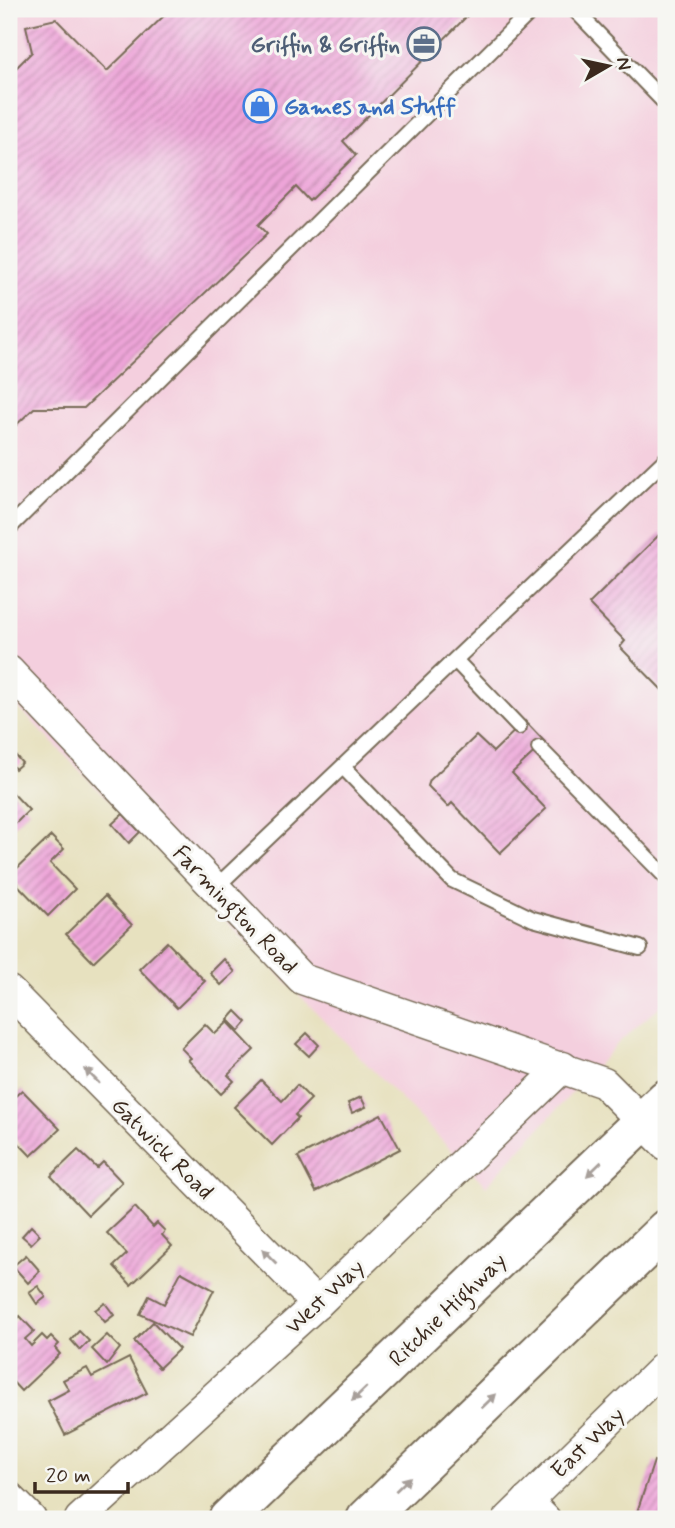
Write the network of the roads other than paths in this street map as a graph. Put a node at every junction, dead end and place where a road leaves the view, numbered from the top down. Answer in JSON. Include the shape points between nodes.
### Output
{"nodes":[{"id":1,"x":533,"y":9,"type":"edge"},
{"id":2,"x":574,"y":9,"type":"edge"},
{"id":3,"x":666,"y":104,"type":"edge"},
{"id":4,"x":666,"y":459,"type":"edge"},
{"id":5,"x":9,"y":528,"type":"edge"},
{"id":6,"x":456,"y":661,"type":"junction"},
{"id":7,"x":9,"y":671,"type":"edge"},
{"id":8,"x":519,"y":727,"type":"dead end"},
{"id":9,"x":539,"y":748,"type":"dead end"},
{"id":10,"x":344,"y":768,"type":"junction"},
{"id":11,"x":666,"y":877,"type":"edge"},
{"id":12,"x":215,"y":888,"type":"junction"},
{"id":13,"x":640,"y":948,"type":"dead end"},
{"id":14,"x":9,"y":992,"type":"edge"},
{"id":15,"x":563,"y":1067,"type":"junction"},
{"id":16,"x":658,"y":1121,"type":"edge"},
{"id":17,"x":666,"y":1229,"type":"edge"},
{"id":18,"x":317,"y":1304,"type":"junction"},
{"id":19,"x":666,"y":1366,"type":"edge"},
{"id":20,"x":9,"y":1497,"type":"edge"},
{"id":21,"x":527,"y":1513,"type":"edge"},
{"id":22,"x":31,"y":1519,"type":"edge"},
{"id":23,"x":79,"y":1519,"type":"edge"},
{"id":24,"x":229,"y":1519,"type":"edge"},
{"id":25,"x":366,"y":1519,"type":"edge"}],
"edges":[{"from":1,"to":5,"type":"lane"},
{"from":2,"to":3,"type":"lane"},
{"from":4,"to":6,"type":"lane"},
{"from":6,"to":8,"type":"lane"},
{"from":6,"to":10,"type":"lane"},
{"from":7,"to":12,"type":"street","name":"Farmington Road"},
{"from":9,"to":11,"type":"lane"},
{"from":10,"to":12,"type":"lane"},
{"from":10,"to":13,"type":"lane","via":[[452,880],[533,919]]},
{"from":12,"to":15,"type":"street","name":"Farmington Road","via":[[302,979]]},
{"from":18,"to":14,"type":"street","name":"Gatwick Road","one_way":true},
{"from":15,"to":16,"type":"street","name":"Farmington Road","via":[[604,1083]]},
{"from":15,"to":18,"type":"street","name":"West Way"},
{"from":16,"to":24,"type":"main road","name":"Ritchie Highway","one_way":true},
{"from":25,"to":17,"type":"main road","one_way":true},
{"from":18,"to":23,"type":"street","name":"West Way"},
{"from":19,"to":21,"type":"street","name":"East Way"},
{"from":20,"to":22,"type":"street"}]}
